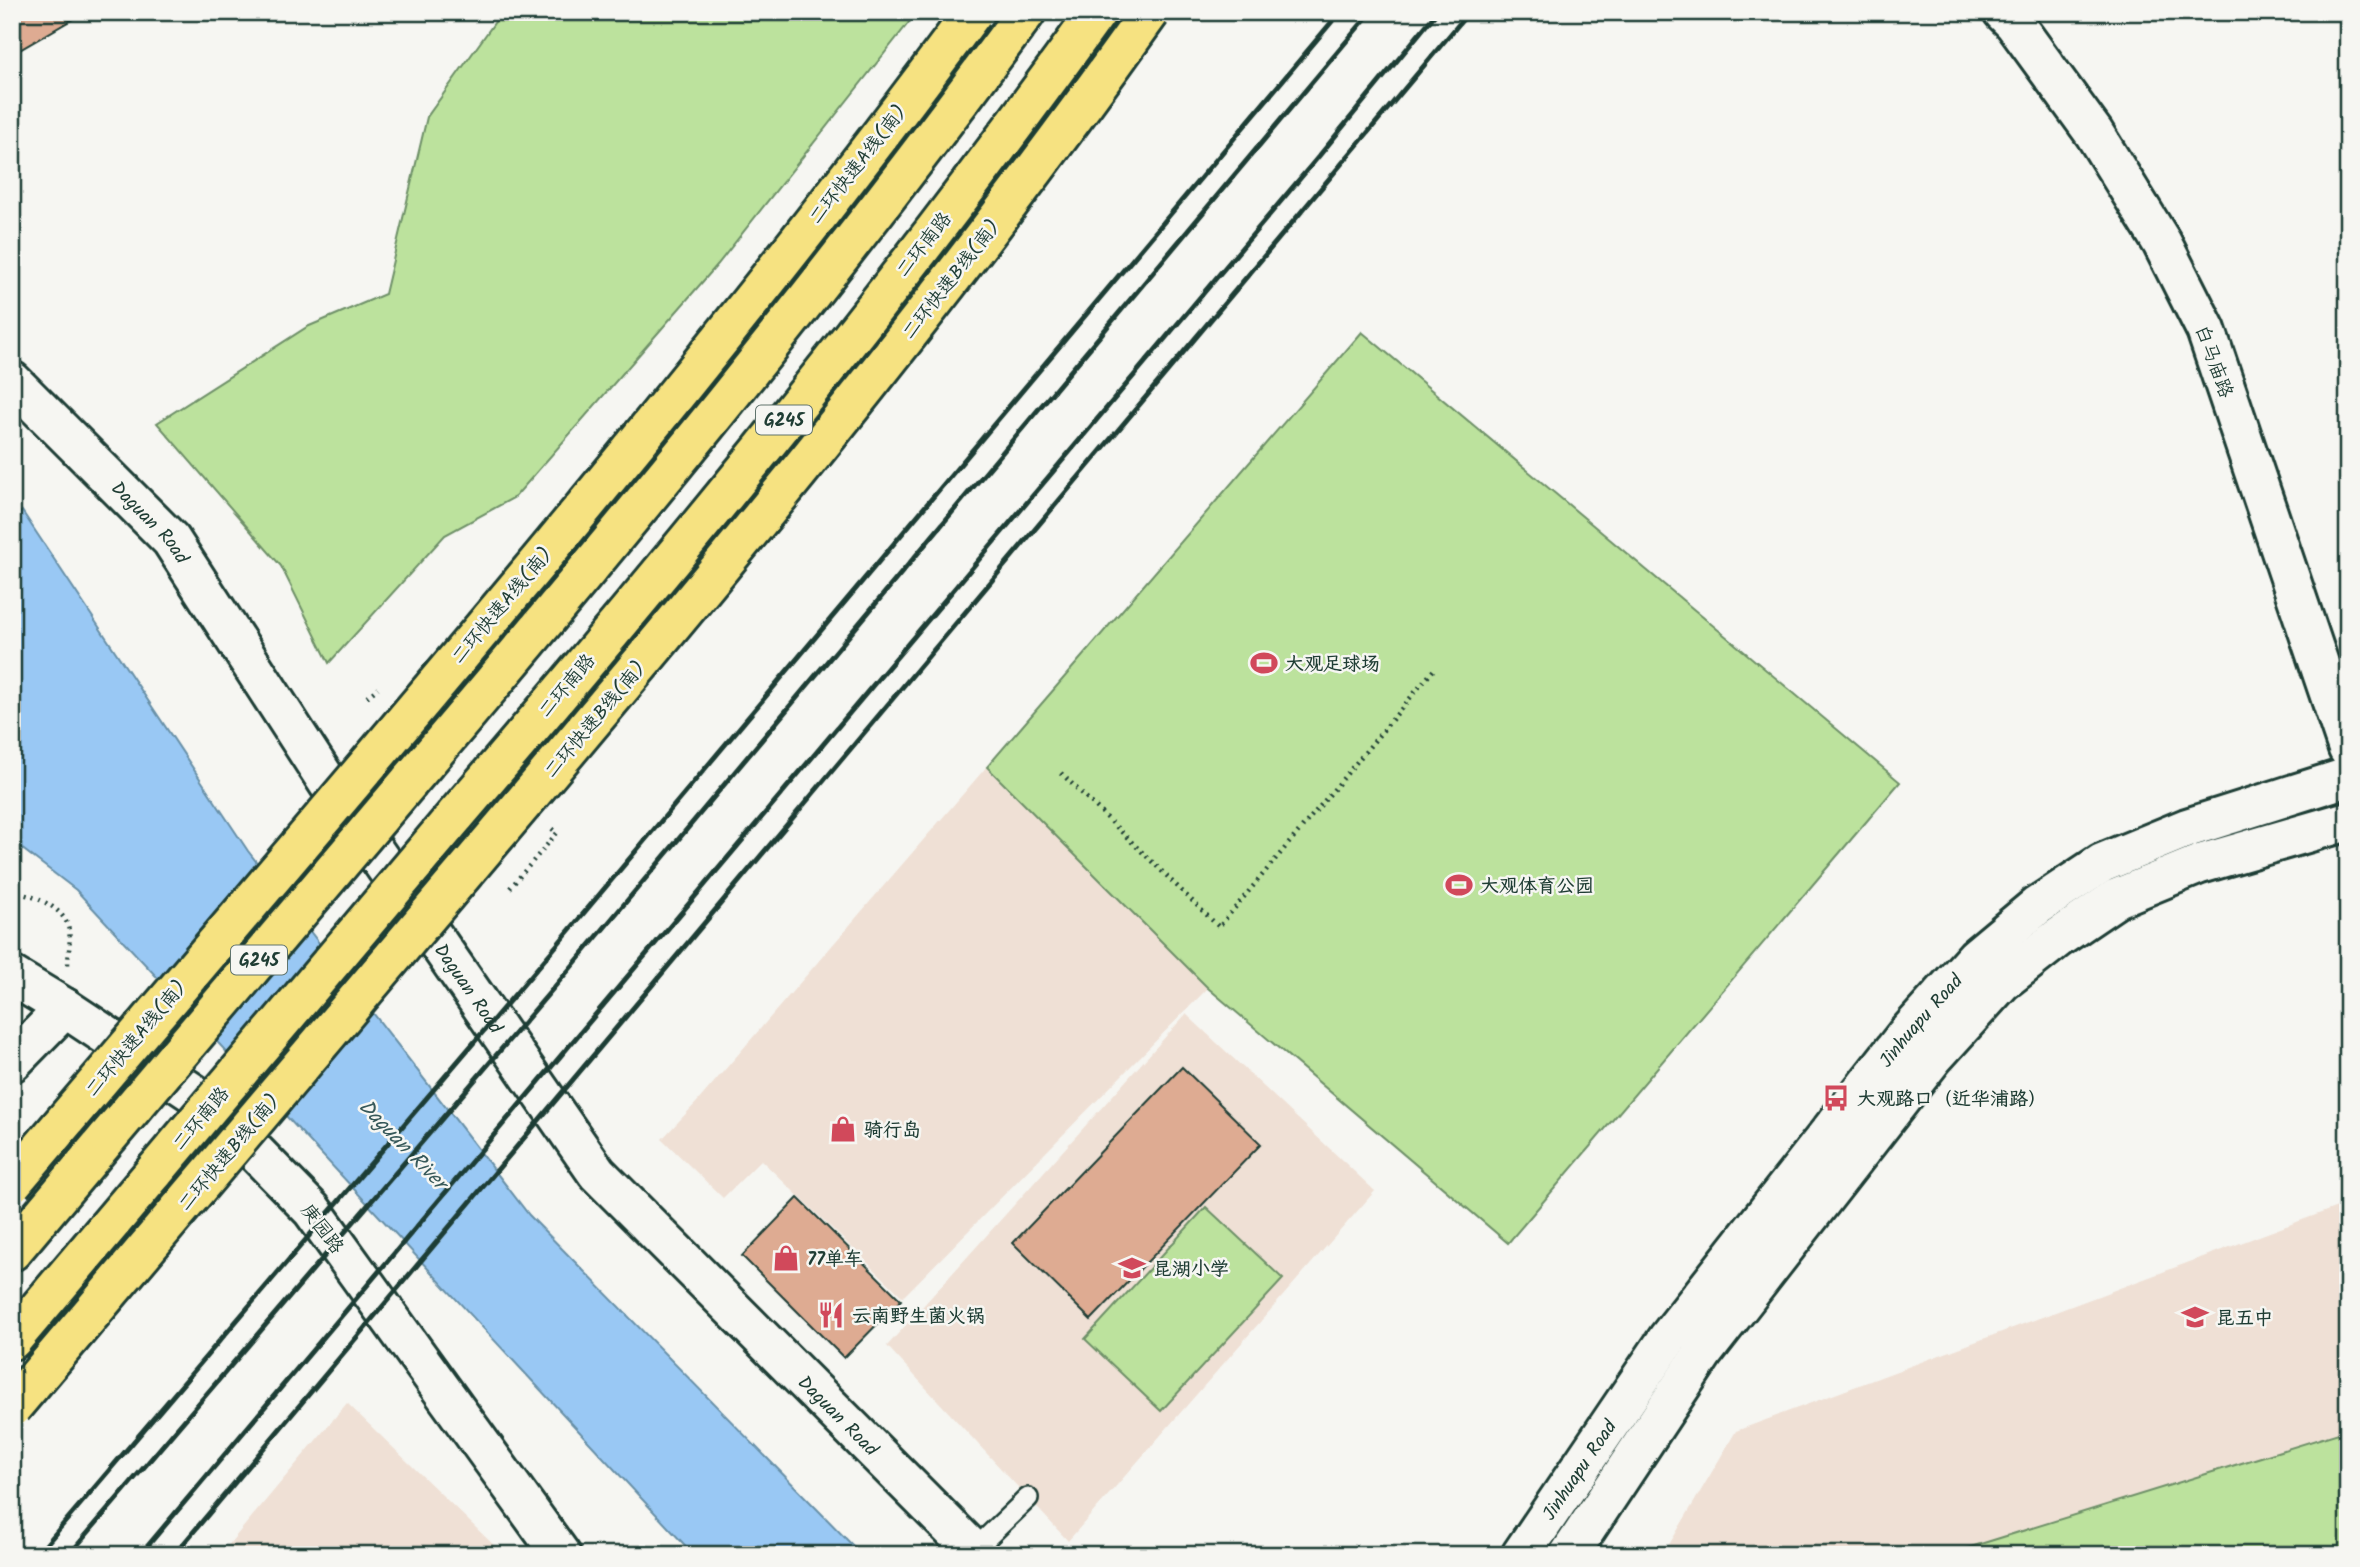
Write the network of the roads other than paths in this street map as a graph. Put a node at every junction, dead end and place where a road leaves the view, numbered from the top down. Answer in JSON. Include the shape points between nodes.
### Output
{"nodes":[{"id":1,"x":972,"y":12,"type":"edge"},
{"id":2,"x":1026,"y":12,"type":"edge"},
{"id":3,"x":1097,"y":12,"type":"edge"},
{"id":4,"x":1150,"y":12,"type":"edge"},
{"id":5,"x":2003,"y":12,"type":"edge"},
{"id":6,"x":12,"y":382,"type":"edge"},
{"id":7,"x":2348,"y":749,"type":"edge"},
{"id":8,"x":2348,"y":777,"type":"edge"},
{"id":9,"x":2348,"y":821,"type":"edge"},
{"id":10,"x":12,"y":976,"type":"edge"},
{"id":11,"x":65,"y":1008,"type":"junction"},
{"id":12,"x":12,"y":1062,"type":"edge"},
{"id":13,"x":12,"y":1183,"type":"edge"},
{"id":14,"x":12,"y":1251,"type":"edge"},
{"id":15,"x":12,"y":1340,"type":"edge"},
{"id":16,"x":12,"y":1407,"type":"edge"},
{"id":17,"x":1028,"y":1498,"type":"dead end"},
{"id":18,"x":976,"y":1553,"type":"edge"},
{"id":19,"x":561,"y":1555,"type":"edge"},
{"id":20,"x":1521,"y":1555,"type":"edge"},
{"id":21,"x":1569,"y":1555,"type":"edge"}],
"edges":[{"from":1,"to":13,"type":"main road","name":"二环快速A线(南)","bridge":true,"via":[[645,431]]},
{"from":2,"to":14,"type":"main road","number":"G245","bridge":true,"via":[[802,306],[616,534]]},
{"from":3,"to":15,"type":"main road","name":"二环南路","number":"G245","bridge":true,"via":[[979,171],[670,560]]},
{"from":4,"to":16,"type":"main road","name":"二环快速B线(南)","bridge":true,"via":[[956,272],[694,598]]},
{"from":5,"to":7,"type":"street","name":"白马庙路","via":[[2094,133],[2162,243],[2206,330]]},
{"from":6,"to":18,"type":"street","name":"Daguan Road","via":[[171,540],[338,800],[597,1172]]},
{"from":8,"to":20,"type":"street","name":"Jinhuapu Road","via":[[2187,828],[2102,863],[2037,906],[1976,957],[1905,1036],[1668,1338]]},
{"from":9,"to":21,"type":"street","name":"Jinhuapu Road","via":[[2200,864],[2117,898],[2002,982],[1933,1058],[1703,1353]]},
{"from":10,"to":11,"type":"street","name":"庚园路"},
{"from":11,"to":12,"type":"street"},
{"from":11,"to":19,"type":"street","name":"庚园路","via":[[205,1101],[312,1210]]},
{"from":17,"to":18,"type":"lane"}]}
